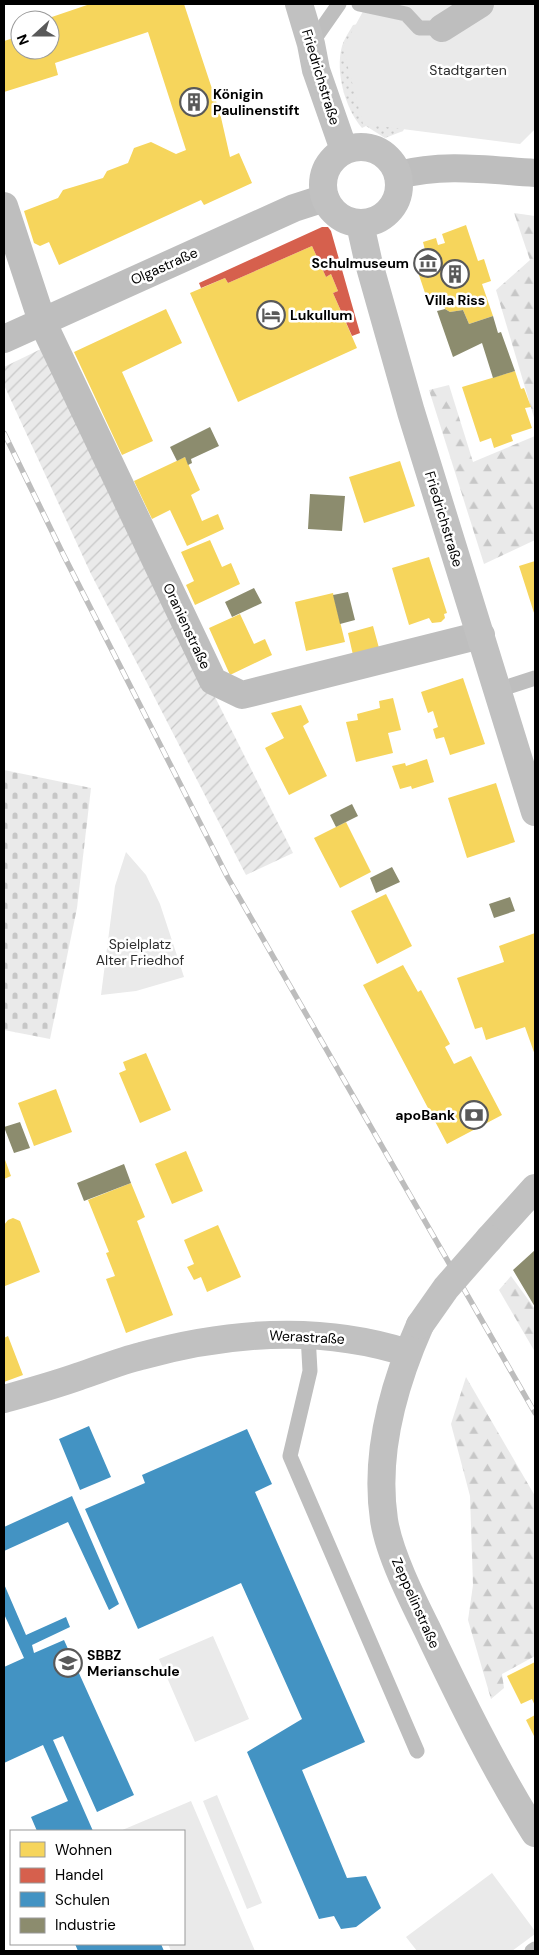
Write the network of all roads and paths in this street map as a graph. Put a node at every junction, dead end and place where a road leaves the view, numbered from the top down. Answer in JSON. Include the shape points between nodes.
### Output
{"nodes":[{"id":1,"x":299,"y":4,"type":"edge"},
{"id":2,"x":339,"y":4,"type":"edge"},
{"id":3,"x":358,"y":4,"type":"edge"},
{"id":4,"x":480,"y":4,"type":"edge"},
{"id":5,"x":442,"y":28,"type":"joint"},
{"id":6,"x":311,"y":44,"type":"junction"},
{"id":7,"x":344,"y":150,"type":"junction"},
{"id":8,"x":535,"y":173,"type":"edge"},
{"id":9,"x":398,"y":174,"type":"junction"},
{"id":10,"x":325,"y":198,"type":"junction"},
{"id":11,"x":4,"y":206,"type":"edge"},
{"id":12,"x":360,"y":224,"type":"junction"},
{"id":13,"x":42,"y":321,"type":"junction"},
{"id":14,"x":4,"y":338,"type":"edge"},
{"id":15,"x":472,"y":637,"type":"junction"},
{"id":16,"x":535,"y":678,"type":"edge"},
{"id":17,"x":498,"y":690,"type":"junction"},
{"id":18,"x":535,"y":812,"type":"edge"},
{"id":19,"x":535,"y":1188,"type":"edge"},
{"id":20,"x":308,"y":1335,"type":"junction"},
{"id":21,"x":408,"y":1353,"type":"junction"},
{"id":22,"x":4,"y":1399,"type":"edge"},
{"id":23,"x":417,"y":1752,"type":"dead end"},
{"id":24,"x":535,"y":1833,"type":"edge"},
{"id":25,"x":535,"y":1948,"type":"edge"},
{"id":26,"x":532,"y":1951,"type":"edge"}],
"edges":[{"from":1,"to":6,"type":"main road","name":"Friedrichstraße"},
{"from":2,"to":6,"type":"lane"},
{"from":3,"to":5,"type":"lane","via":[[406,14],[419,28]]},
{"from":4,"to":5,"type":"street"},
{"from":6,"to":7,"type":"main road","name":"Friedrichstraße","via":[[316,70]]},
{"from":7,"to":9,"type":"main road","via":[[370,148],[382,153]]},
{"from":7,"to":10,"type":"main road","via":[[325,170]]},
{"from":8,"to":9,"type":"street","via":[[448,167]]},
{"from":9,"to":12,"type":"main road","via":[[396,200],[389,211],[378,219]]},
{"from":10,"to":12,"type":"main road","via":[[341,218]]},
{"from":10,"to":13,"type":"street","name":"Olgastraße","via":[[294,208]]},
{"from":11,"to":13,"type":"street","name":"Oranienstraße"},
{"from":12,"to":15,"type":"main road","name":"Friedrichstraße"},
{"from":13,"to":14,"type":"street","name":"Olgastraße"},
{"from":13,"to":15,"type":"street","name":"Oranienstraße","via":[[213,680],[242,695]]},
{"from":15,"to":17,"type":"main road","name":"Friedrichstraße"},
{"from":16,"to":17,"type":"lane"},
{"from":17,"to":18,"type":"main road","name":"Friedrichstraße","via":[[513,770]]},
{"from":19,"to":21,"type":"main road","bridge":true,"via":[[446,1288],[420,1325]]},
{"from":20,"to":21,"type":"main road","name":"Werastraße","via":[[344,1338]]},
{"from":20,"to":22,"type":"main road","name":"Werastraße","via":[[229,1337],[197,1342],[140,1356]]},
{"from":20,"to":23,"type":"lane","via":[[310,1371],[290,1456]]},
{"from":21,"to":24,"type":"main road","name":"Zeppelinstraße","via":[[389,1412],[384,1445],[384,1521],[406,1584],[456,1690],[515,1802]]},
{"from":25,"to":26,"type":"lane"}]}
